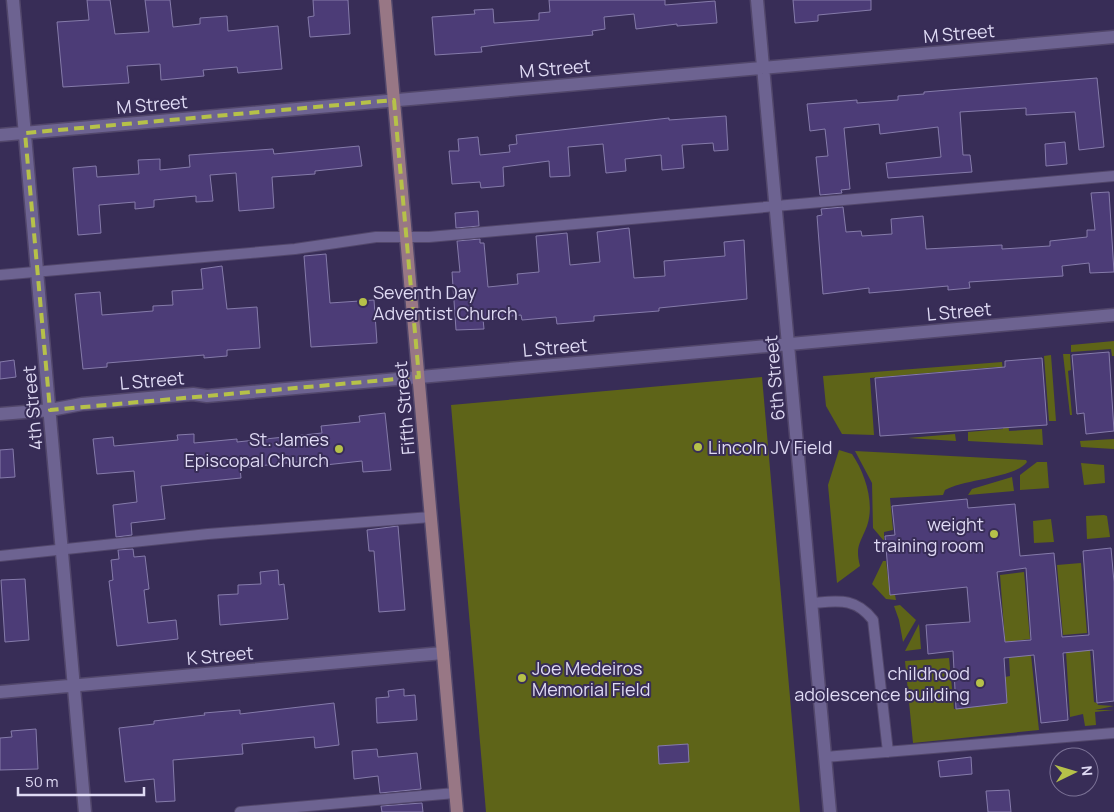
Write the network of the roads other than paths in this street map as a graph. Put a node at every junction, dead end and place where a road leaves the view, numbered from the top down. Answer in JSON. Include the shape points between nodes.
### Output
{"nodes":[{"id":1,"x":13,"y":0,"type":"edge"},
{"id":2,"x":385,"y":0,"type":"edge"},
{"id":3,"x":757,"y":0,"type":"edge"},
{"id":4,"x":1114,"y":37,"type":"edge"},
{"id":5,"x":763,"y":68,"type":"junction"},
{"id":6,"x":394,"y":100,"type":"junction"},
{"id":7,"x":25,"y":133,"type":"junction"},
{"id":8,"x":0,"y":135,"type":"edge"},
{"id":9,"x":1114,"y":176,"type":"edge"},
{"id":10,"x":776,"y":206,"type":"junction"},
{"id":11,"x":406,"y":237,"type":"junction"},
{"id":12,"x":37,"y":272,"type":"junction"},
{"id":13,"x":0,"y":275,"type":"edge"},
{"id":14,"x":1114,"y":315,"type":"edge"},
{"id":15,"x":789,"y":344,"type":"junction"},
{"id":16,"x":418,"y":377,"type":"junction"},
{"id":17,"x":50,"y":410,"type":"junction"},
{"id":18,"x":0,"y":414,"type":"edge"},
{"id":19,"x":431,"y":517,"type":"junction"},
{"id":20,"x":62,"y":548,"type":"junction"},
{"id":21,"x":0,"y":556,"type":"edge"},
{"id":22,"x":812,"y":603,"type":"junction"},
{"id":23,"x":443,"y":652,"type":"junction"},
{"id":24,"x":74,"y":686,"type":"junction"},
{"id":25,"x":0,"y":692,"type":"edge"},
{"id":26,"x":1114,"y":733,"type":"edge"},
{"id":27,"x":888,"y":752,"type":"junction"},
{"id":28,"x":825,"y":758,"type":"junction"},
{"id":29,"x":455,"y":793,"type":"junction"},
{"id":30,"x":85,"y":812,"type":"edge"},
{"id":31,"x":240,"y":812,"type":"edge"},
{"id":32,"x":457,"y":812,"type":"edge"},
{"id":33,"x":830,"y":812,"type":"edge"}],
"edges":[{"from":1,"to":7,"type":"street","name":"4th Street"},
{"from":2,"to":6,"type":"street","name":"Fifth Street"},
{"from":3,"to":5,"type":"street","name":"6th Street"},
{"from":4,"to":5,"type":"street","name":"M Street"},
{"from":5,"to":6,"type":"street","name":"M Street"},
{"from":5,"to":10,"type":"street","name":"6th Street"},
{"from":6,"to":7,"type":"street","name":"M Street"},
{"from":6,"to":11,"type":"street","name":"Fifth Street"},
{"from":7,"to":8,"type":"street","name":"M Street"},
{"from":7,"to":12,"type":"street","name":"4th Street"},
{"from":9,"to":10,"type":"lane"},
{"from":10,"to":11,"type":"lane"},
{"from":10,"to":15,"type":"street","name":"6th Street"},
{"from":11,"to":12,"type":"lane","via":[[376,237],[295,249]]},
{"from":11,"to":16,"type":"street","name":"Fifth Street"},
{"from":12,"to":13,"type":"lane"},
{"from":12,"to":17,"type":"street","name":"4th Street"},
{"from":14,"to":15,"type":"street","name":"L Street"},
{"from":15,"to":16,"type":"street","name":"L Street"},
{"from":15,"to":22,"type":"street","name":"6th Street"},
{"from":16,"to":17,"type":"street","name":"L Street","via":[[206,396],[193,394]]},
{"from":16,"to":19,"type":"street","name":"Fifth Street"},
{"from":17,"to":18,"type":"street","name":"L Street"},
{"from":17,"to":20,"type":"street","name":"4th Street"},
{"from":19,"to":20,"type":"lane"},
{"from":19,"to":23,"type":"street","name":"Fifth Street"},
{"from":20,"to":21,"type":"lane"},
{"from":20,"to":24,"type":"street","name":"4th Street"},
{"from":22,"to":27,"type":"lane","via":[[849,602],[864,609],[873,620]]},
{"from":22,"to":28,"type":"street","name":"6th Street"},
{"from":23,"to":24,"type":"street","name":"K Street"},
{"from":23,"to":29,"type":"street","name":"Fifth Street"},
{"from":24,"to":25,"type":"street","name":"K Street"},
{"from":24,"to":30,"type":"street","name":"4th Street"},
{"from":26,"to":27,"type":"lane"},
{"from":27,"to":28,"type":"lane"},
{"from":28,"to":33,"type":"street","name":"6th Street"},
{"from":29,"to":31,"type":"lane"},
{"from":29,"to":32,"type":"street","name":"Fifth Street"}]}
